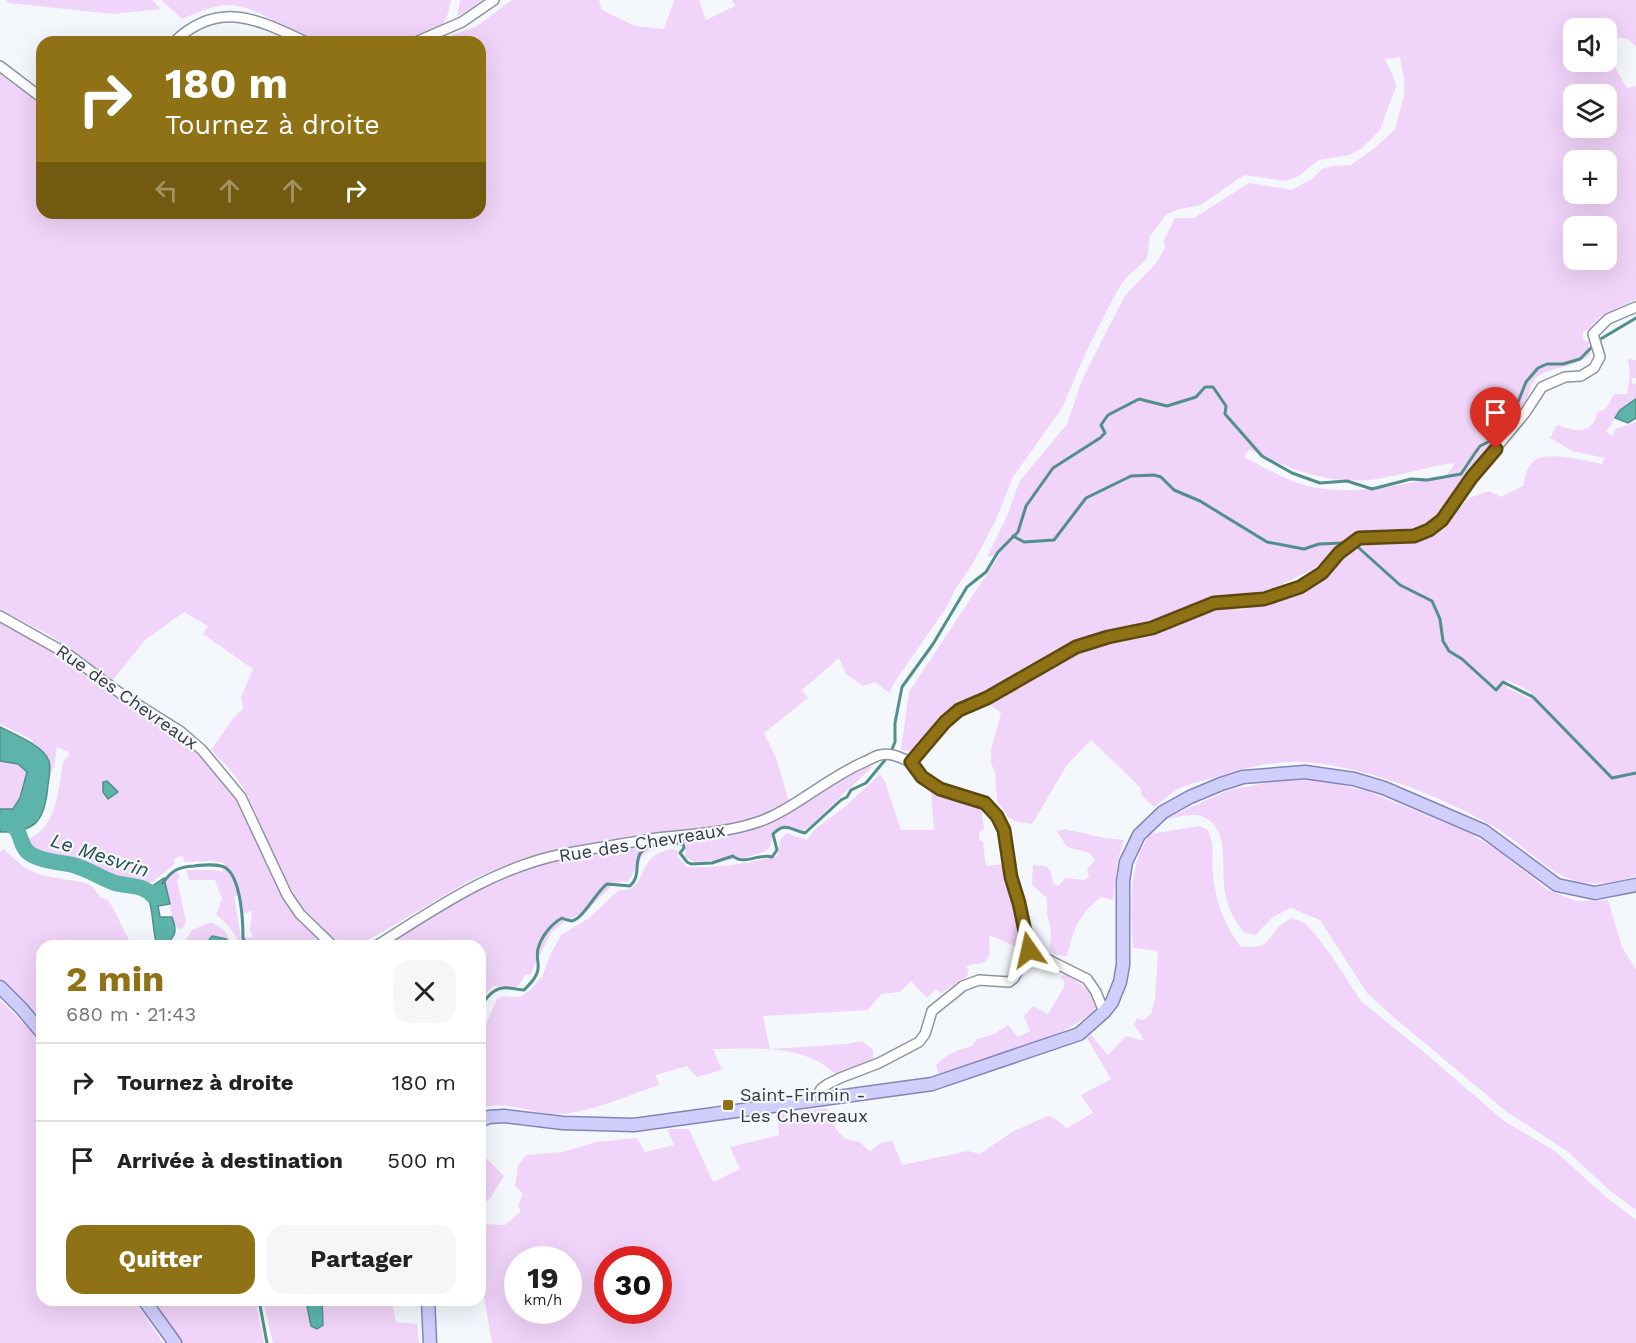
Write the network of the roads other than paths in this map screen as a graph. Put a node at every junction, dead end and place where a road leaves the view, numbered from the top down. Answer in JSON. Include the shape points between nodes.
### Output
{"nodes":[{"id":1,"x":494,"y":0,"type":"edge"},
{"id":2,"x":180,"y":36,"type":"edge"},
{"id":3,"x":294,"y":36,"type":"edge"},
{"id":4,"x":430,"y":36,"type":"edge"},
{"id":5,"x":0,"y":66,"type":"edge"},
{"id":6,"x":36,"y":93,"type":"edge"},
{"id":7,"x":1636,"y":307,"type":"edge"},
{"id":8,"x":0,"y":616,"type":"edge"},
{"id":9,"x":911,"y":762,"type":"junction"},
{"id":10,"x":1636,"y":885,"type":"edge"},
{"id":11,"x":327,"y":940,"type":"edge"},
{"id":12,"x":386,"y":940,"type":"edge"},
{"id":13,"x":1029,"y":950,"type":"junction"},
{"id":14,"x":0,"y":987,"type":"edge"},
{"id":15,"x":1104,"y":1012,"type":"junction"},
{"id":16,"x":36,"y":1026,"type":"edge"},
{"id":17,"x":814,"y":1100,"type":"junction"},
{"id":18,"x":486,"y":1118,"type":"edge"},
{"id":19,"x":148,"y":1306,"type":"edge"},
{"id":20,"x":428,"y":1306,"type":"edge"},
{"id":21,"x":175,"y":1343,"type":"edge"},
{"id":22,"x":430,"y":1343,"type":"edge"}],
"edges":[{"from":1,"to":4,"type":"street","via":[[462,22]]},
{"from":2,"to":3,"type":"street","via":[[196,21],[225,11],[257,17]]},
{"from":5,"to":6,"type":"street"},
{"from":7,"to":9,"type":"street","via":[[1601,324],[1593,334],[1600,357],[1594,369],[1542,387],[1453,507],[1429,530],[1414,536],[1359,538],[1322,573],[1300,587],[1264,599],[1214,603],[1152,628],[1076,647],[959,710]]},
{"from":8,"to":11,"type":"street","name":"Rue des Chevreaux","via":[[69,655],[202,750],[241,796],[287,895]]},
{"from":9,"to":12,"type":"street","name":"Rue des Chevreaux","via":[[884,754],[844,771],[758,822],[720,832],[657,838],[533,862],[455,897]]},
{"from":9,"to":13,"type":"street","via":[[922,777],[940,789],[985,803],[997,816],[1004,830]]},
{"from":10,"to":15,"type":"main road","via":[[1595,893],[1557,885],[1484,831],[1354,779],[1305,772],[1244,777],[1190,797],[1163,812],[1146,826],[1132,847],[1123,881],[1123,965],[1112,1002]]},
{"from":13,"to":15,"type":"street","via":[[1087,979]]},
{"from":13,"to":17,"type":"street","via":[[1009,982],[979,980],[963,986],[932,1011],[919,1042],[834,1081],[821,1089]]},
{"from":14,"to":16,"type":"main road"},
{"from":15,"to":17,"type":"main road","via":[[1079,1034],[932,1084]]},
{"from":17,"to":18,"type":"main road","via":[[634,1125],[504,1116]]},
{"from":19,"to":21,"type":"main road"},
{"from":20,"to":22,"type":"main road"}]}
